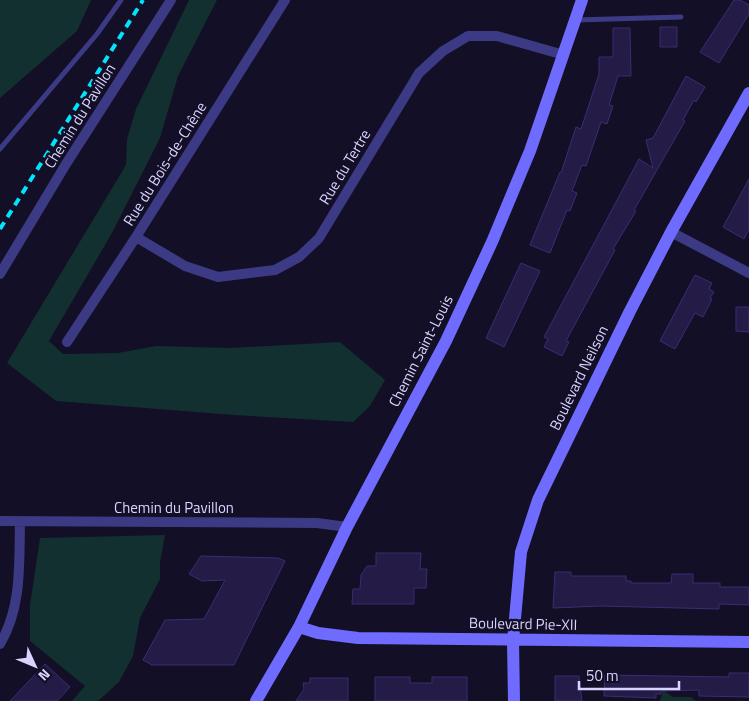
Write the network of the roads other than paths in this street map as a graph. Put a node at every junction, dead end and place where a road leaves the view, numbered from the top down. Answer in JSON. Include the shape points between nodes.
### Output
{"nodes":[{"id":1,"x":121,"y":0,"type":"edge"},
{"id":2,"x":171,"y":0,"type":"edge"},
{"id":3,"x":285,"y":0,"type":"edge"},
{"id":4,"x":582,"y":0,"type":"edge"},
{"id":5,"x":681,"y":17,"type":"dead end"},
{"id":6,"x":576,"y":20,"type":"junction"},
{"id":7,"x":564,"y":55,"type":"junction"},
{"id":8,"x":749,"y":93,"type":"edge"},
{"id":9,"x":0,"y":149,"type":"edge"},
{"id":10,"x":671,"y":232,"type":"junction"},
{"id":11,"x":136,"y":237,"type":"junction"},
{"id":12,"x":749,"y":273,"type":"edge"},
{"id":13,"x":0,"y":274,"type":"edge"},
{"id":14,"x":67,"y":342,"type":"dead end"},
{"id":15,"x":0,"y":522,"type":"edge"},
{"id":16,"x":20,"y":522,"type":"junction"},
{"id":17,"x":347,"y":526,"type":"junction"},
{"id":18,"x":299,"y":627,"type":"junction"},
{"id":19,"x":513,"y":641,"type":"junction"},
{"id":20,"x":749,"y":642,"type":"edge"},
{"id":21,"x":0,"y":644,"type":"edge"},
{"id":22,"x":256,"y":701,"type":"edge"},
{"id":23,"x":514,"y":701,"type":"edge"}],
"edges":[{"from":1,"to":9,"type":"lane","via":[[97,34]]},
{"from":2,"to":13,"type":"street","name":"Chemin du Pavillon"},
{"from":3,"to":11,"type":"street","name":"Rue du Bois-de-Chêne"},
{"from":4,"to":6,"type":"street","name":"Chemin Saint-Louis"},
{"from":5,"to":6,"type":"lane"},
{"from":6,"to":7,"type":"street","name":"Chemin Saint-Louis"},
{"from":7,"to":11,"type":"street","name":"Rue du Tertre","via":[[497,36],[468,36],[444,51],[419,73],[319,238],[299,257],[275,270],[218,277],[185,266]]},
{"from":7,"to":17,"type":"street","name":"Chemin Saint-Louis","via":[[530,151],[492,242],[446,340]]},
{"from":8,"to":10,"type":"street","name":"Boulevard Neilson"},
{"from":10,"to":12,"type":"street"},
{"from":10,"to":19,"type":"street","name":"Boulevard Neilson","via":[[538,500],[521,552]]},
{"from":11,"to":14,"type":"street","name":"Rue du Bois-de-Chêne"},
{"from":15,"to":16,"type":"street","name":"Chemin du Pavillon"},
{"from":16,"to":17,"type":"street","name":"Chemin du Pavillon","via":[[317,523]]},
{"from":16,"to":21,"type":"street","via":[[18,600],[9,629]]},
{"from":17,"to":18,"type":"street","name":"Chemin Saint-Louis"},
{"from":18,"to":19,"type":"street","name":"Boulevard Pie-XII","via":[[358,638]]},
{"from":18,"to":22,"type":"street","name":"Chemin Saint-Louis"},
{"from":19,"to":20,"type":"street","name":"Boulevard Pie-XII"},
{"from":19,"to":23,"type":"street","name":"Boulevard Neilson"}]}
